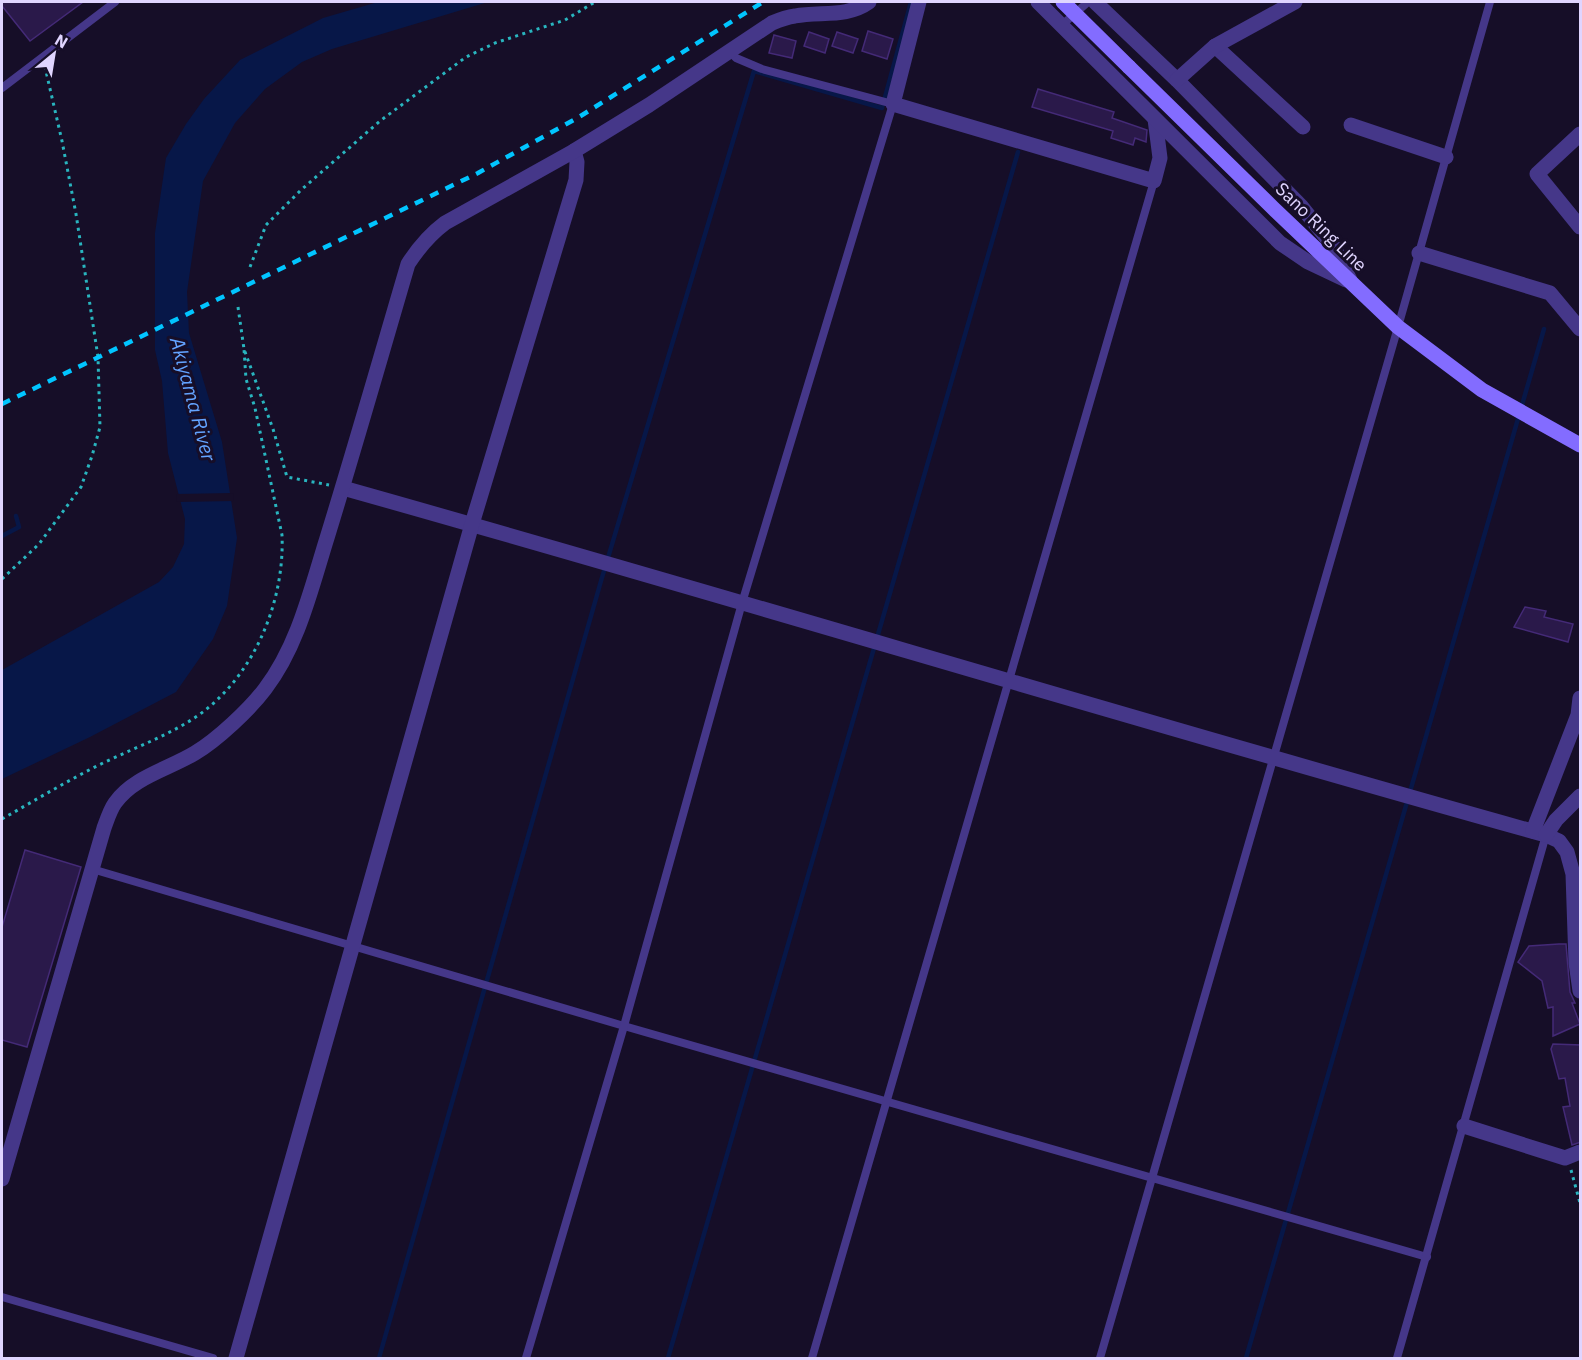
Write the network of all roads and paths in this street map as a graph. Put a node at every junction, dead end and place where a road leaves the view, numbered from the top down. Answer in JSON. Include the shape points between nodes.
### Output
{"nodes":[{"id":1,"x":115,"y":2,"type":"edge"},
{"id":2,"x":595,"y":2,"type":"edge"},
{"id":3,"x":869,"y":2,"type":"edge"},
{"id":4,"x":919,"y":2,"type":"edge"},
{"id":5,"x":1038,"y":2,"type":"edge"},
{"id":6,"x":1063,"y":2,"type":"edge"},
{"id":7,"x":1088,"y":2,"type":"edge"},
{"id":8,"x":1095,"y":2,"type":"edge"},
{"id":9,"x":1490,"y":2,"type":"edge"},
{"id":10,"x":1289,"y":3,"type":"edge"},
{"id":11,"x":1062,"y":25,"type":"junction"},
{"id":12,"x":1215,"y":46,"type":"junction"},
{"id":13,"x":729,"y":51,"type":"junction"},
{"id":14,"x":42,"y":57,"type":"junction"},
{"id":15,"x":1175,"y":83,"type":"junction"},
{"id":16,"x":2,"y":87,"type":"edge"},
{"id":17,"x":892,"y":104,"type":"junction"},
{"id":18,"x":1155,"y":114,"type":"junction"},
{"id":19,"x":1350,"y":124,"type":"dead end"},
{"id":20,"x":1303,"y":127,"type":"dead end"},
{"id":21,"x":1581,"y":134,"type":"edge"},
{"id":22,"x":574,"y":151,"type":"junction"},
{"id":23,"x":1446,"y":157,"type":"junction"},
{"id":24,"x":1154,"y":180,"type":"junction"},
{"id":25,"x":1581,"y":227,"type":"edge"},
{"id":26,"x":1419,"y":253,"type":"junction"},
{"id":27,"x":250,"y":267,"type":"dead end"},
{"id":28,"x":1351,"y":283,"type":"junction"},
{"id":29,"x":238,"y":307,"type":"dead end"},
{"id":30,"x":1398,"y":327,"type":"junction"},
{"id":31,"x":1581,"y":329,"type":"edge"},
{"id":32,"x":244,"y":348,"type":"junction"},
{"id":33,"x":1581,"y":445,"type":"edge"},
{"id":34,"x":343,"y":488,"type":"junction"},
{"id":35,"x":472,"y":524,"type":"junction"},
{"id":36,"x":2,"y":579,"type":"edge"},
{"id":37,"x":742,"y":603,"type":"junction"},
{"id":38,"x":1008,"y":681,"type":"junction"},
{"id":39,"x":1581,"y":698,"type":"edge"},
{"id":40,"x":1273,"y":758,"type":"junction"},
{"id":41,"x":1581,"y":796,"type":"edge"},
{"id":42,"x":2,"y":819,"type":"edge"},
{"id":43,"x":1539,"y":833,"type":"junction"},
{"id":44,"x":92,"y":869,"type":"junction"},
{"id":45,"x":352,"y":945,"type":"junction"},
{"id":46,"x":1581,"y":991,"type":"edge"},
{"id":47,"x":624,"y":1026,"type":"junction"},
{"id":48,"x":887,"y":1102,"type":"junction"},
{"id":49,"x":1464,"y":1126,"type":"junction"},
{"id":50,"x":1581,"y":1152,"type":"edge"},
{"id":51,"x":1565,"y":1158,"type":"junction"},
{"id":52,"x":1152,"y":1178,"type":"junction"},
{"id":53,"x":2,"y":1179,"type":"edge"},
{"id":54,"x":1581,"y":1203,"type":"edge"},
{"id":55,"x":1427,"y":1257,"type":"junction"},
{"id":56,"x":2,"y":1297,"type":"edge"},
{"id":57,"x":213,"y":1359,"type":"edge"},
{"id":58,"x":236,"y":1359,"type":"edge"},
{"id":59,"x":526,"y":1359,"type":"edge"},
{"id":60,"x":812,"y":1359,"type":"edge"},
{"id":61,"x":1100,"y":1359,"type":"edge"},
{"id":62,"x":1397,"y":1359,"type":"edge"}],
"edges":[{"from":1,"to":14,"type":"lane"},
{"from":2,"to":27,"type":"path","via":[[565,20],[466,57],[380,121],[266,225]]},
{"from":3,"to":13,"type":"street","via":[[848,11],[794,16],[772,23]]},
{"from":4,"to":17,"type":"street"},
{"from":5,"to":11,"type":"street"},
{"from":6,"to":28,"type":"main road","name":"Sano Ring Line","bridge":true},
{"from":7,"to":11,"type":"lane"},
{"from":8,"to":15,"type":"street"},
{"from":9,"to":23,"type":"lane"},
{"from":10,"to":12,"type":"street"},
{"from":11,"to":18,"type":"street"},
{"from":12,"to":15,"type":"street"},
{"from":12,"to":20,"type":"street"},
{"from":13,"to":17,"type":"lane","via":[[762,69]]},
{"from":13,"to":22,"type":"street"},
{"from":14,"to":16,"type":"lane"},
{"from":14,"to":36,"type":"path","via":[[76,214],[99,367],[100,427],[81,487],[39,544]]},
{"from":15,"to":28,"type":"street","via":[[1301,206],[1334,247]]},
{"from":17,"to":24,"type":"street"},
{"from":17,"to":37,"type":"lane"},
{"from":18,"to":24,"type":"street","via":[[1160,158]]},
{"from":18,"to":28,"type":"street","via":[[1280,243]]},
{"from":19,"to":23,"type":"street"},
{"from":21,"to":25,"type":"street","via":[[1537,174]]},
{"from":22,"to":34,"type":"street","via":[[445,223],[418,248],[408,264]]},
{"from":22,"to":35,"type":"street","via":[[576,180]]},
{"from":23,"to":26,"type":"lane"},
{"from":24,"to":38,"type":"lane"},
{"from":26,"to":30,"type":"lane"},
{"from":26,"to":31,"type":"street","via":[[1550,293]]},
{"from":28,"to":30,"type":"main road","name":"Sano Ring Line"},
{"from":29,"to":32,"type":"path"},
{"from":30,"to":33,"type":"main road","name":"Sano Ring Line","via":[[1482,390]]},
{"from":30,"to":40,"type":"lane"},
{"from":32,"to":34,"type":"path","via":[[287,477]]},
{"from":32,"to":42,"type":"path","via":[[246,379],[282,535],[283,556],[272,614],[258,644],[225,691],[190,721],[93,768]]},
{"from":34,"to":35,"type":"street"},
{"from":34,"to":44,"type":"street","via":[[303,615],[284,660],[265,689],[195,753],[162,768],[118,799],[104,828]]},
{"from":35,"to":37,"type":"street"},
{"from":35,"to":45,"type":"street"},
{"from":37,"to":38,"type":"street"},
{"from":37,"to":47,"type":"lane"},
{"from":38,"to":40,"type":"street"},
{"from":38,"to":48,"type":"lane"},
{"from":39,"to":43,"type":"street"},
{"from":40,"to":43,"type":"street"},
{"from":40,"to":52,"type":"lane"},
{"from":41,"to":43,"type":"street"},
{"from":43,"to":46,"type":"street","via":[[1559,841],[1568,852]]},
{"from":43,"to":49,"type":"lane"},
{"from":44,"to":45,"type":"lane"},
{"from":44,"to":53,"type":"street"},
{"from":45,"to":47,"type":"lane"},
{"from":45,"to":58,"type":"street"},
{"from":47,"to":48,"type":"lane"},
{"from":47,"to":59,"type":"lane"},
{"from":48,"to":52,"type":"lane"},
{"from":48,"to":60,"type":"lane"},
{"from":49,"to":51,"type":"street"},
{"from":49,"to":55,"type":"lane"},
{"from":50,"to":51,"type":"street"},
{"from":51,"to":54,"type":"path"},
{"from":52,"to":55,"type":"lane"},
{"from":52,"to":61,"type":"lane"},
{"from":55,"to":62,"type":"lane"},
{"from":56,"to":57,"type":"lane"}]}
